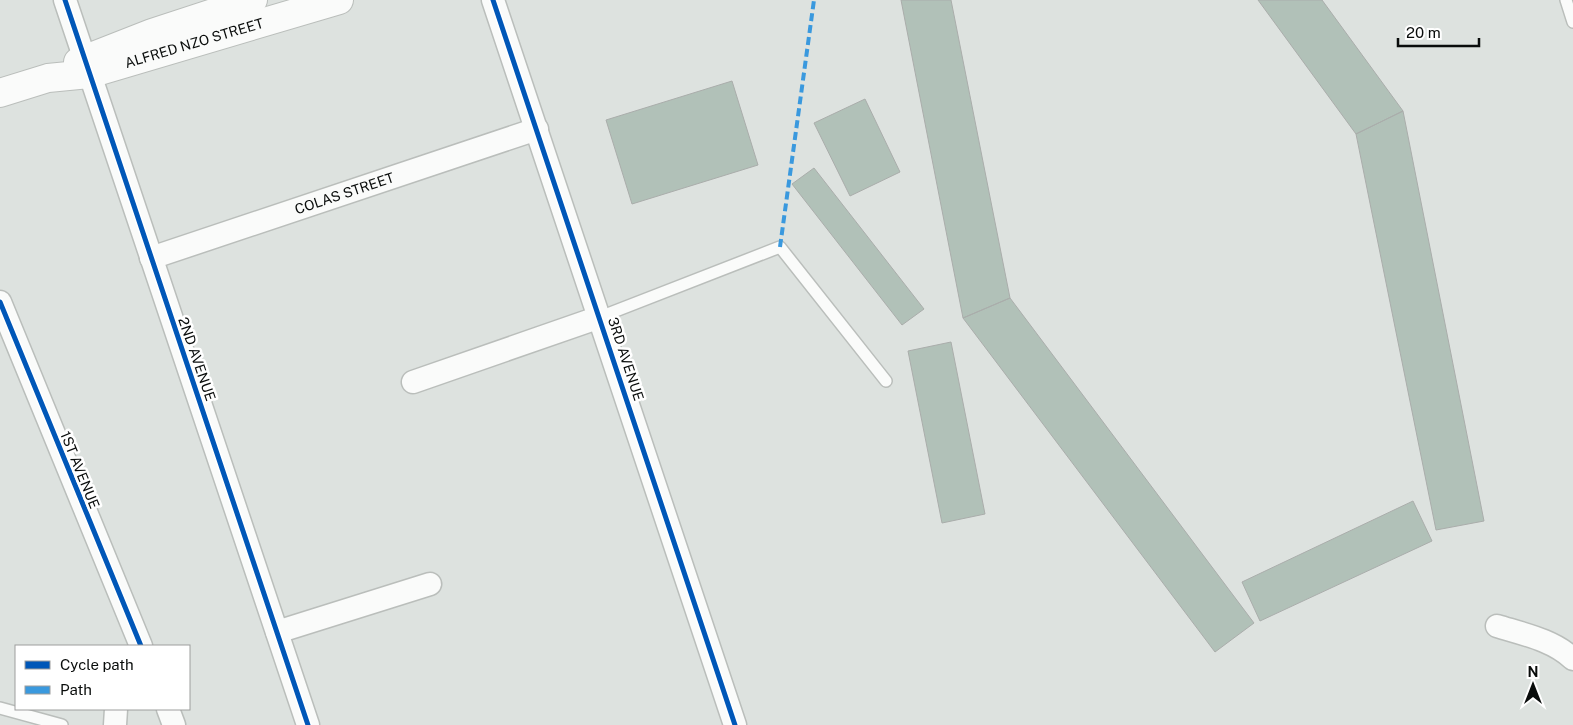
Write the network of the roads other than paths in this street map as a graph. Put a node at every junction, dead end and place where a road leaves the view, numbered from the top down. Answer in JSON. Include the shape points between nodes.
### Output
{"nodes":[{"id":1,"x":65,"y":0,"type":"edge"},
{"id":2,"x":253,"y":0,"type":"edge"},
{"id":3,"x":339,"y":0,"type":"edge"},
{"id":4,"x":493,"y":0,"type":"edge"},
{"id":5,"x":1566,"y":0,"type":"edge"},
{"id":6,"x":1573,"y":22,"type":"edge"},
{"id":7,"x":86,"y":66,"type":"junction"},
{"id":8,"x":0,"y":93,"type":"edge"},
{"id":9,"x":537,"y":129,"type":"junction"},
{"id":10,"x":150,"y":258,"type":"junction"},
{"id":11,"x":0,"y":302,"type":"edge"},
{"id":12,"x":600,"y":317,"type":"junction"},
{"id":13,"x":886,"y":381,"type":"dead end"},
{"id":14,"x":413,"y":382,"type":"dead end"},
{"id":15,"x":430,"y":584,"type":"dead end"},
{"id":16,"x":1497,"y":626,"type":"dead end"},
{"id":17,"x":277,"y":632,"type":"junction"},
{"id":18,"x":136,"y":644,"type":"edge"},
{"id":19,"x":1573,"y":658,"type":"edge"},
{"id":20,"x":0,"y":708,"type":"edge"},
{"id":21,"x":116,"y":710,"type":"edge"},
{"id":22,"x":168,"y":710,"type":"edge"},
{"id":23,"x":62,"y":725,"type":"edge"},
{"id":24,"x":115,"y":725,"type":"edge"},
{"id":25,"x":174,"y":725,"type":"edge"},
{"id":26,"x":308,"y":725,"type":"edge"},
{"id":27,"x":735,"y":725,"type":"edge"}],
"edges":[{"from":1,"to":7,"type":"street","name":"2ND AVENUE"},
{"from":2,"to":7,"type":"street","name":"ALFRED NZO STREET"},
{"from":3,"to":7,"type":"street","name":"ALFRED NZO STREET"},
{"from":4,"to":9,"type":"street","name":"3RD AVENUE"},
{"from":5,"to":6,"type":"lane"},
{"from":7,"to":8,"type":"street","name":"ALFRED NZO STREET"},
{"from":7,"to":10,"type":"street","name":"2ND AVENUE"},
{"from":9,"to":10,"type":"street","name":"COLAS STREET"},
{"from":9,"to":12,"type":"street","name":"3RD AVENUE"},
{"from":10,"to":17,"type":"street","name":"2ND AVENUE"},
{"from":11,"to":18,"type":"street","name":"1ST AVENUE"},
{"from":12,"to":13,"type":"lane","via":[[780,247]]},
{"from":12,"to":14,"type":"street"},
{"from":12,"to":27,"type":"street","name":"3RD AVENUE"},
{"from":15,"to":17,"type":"street"},
{"from":16,"to":19,"type":"street","via":[[1536,638],[1564,650]]},
{"from":17,"to":26,"type":"street","name":"2ND AVENUE"},
{"from":20,"to":23,"type":"lane"},
{"from":21,"to":24,"type":"street"},
{"from":22,"to":25,"type":"street"}]}
